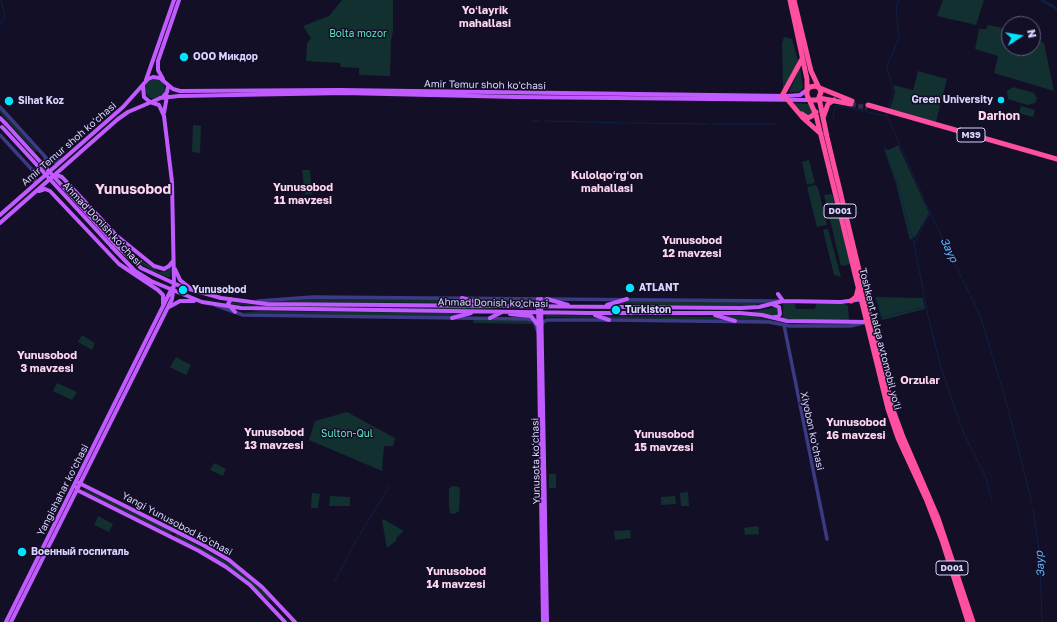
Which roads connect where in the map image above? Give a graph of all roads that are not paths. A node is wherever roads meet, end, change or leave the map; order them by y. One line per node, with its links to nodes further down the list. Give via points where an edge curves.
1 (174, 0): 5 (main road)
2 (179, 0): 5 (main road)
3 (790, 0): 6 (highway, Toshkent halqa avtomobil yo'li)
4 (794, 0): 7 (highway, Toshkent halqa avtomobil yo'li)
5 (164, 38): 8 (main road, via 158,64); 9 (main road)
6 (802, 59): 12 (highway, Toshkent halqa avtomobil yo'li); 15 (highway)
7 (811, 71): 11 (highway, Toshkent halqa avtomobil yo'li); 13 (highway)
8 (164, 81): 9 (main road, via 154,77); 10 (main road); 15 (main road, Amir Temur shoh ko'chasi, via 173,89 180,91 339,90)
9 (145, 83): 21 (main road, via 143,95); 32 (main road, Amir Temur shoh ko'chasi, via 124,107)
10 (168, 87): 14 (main road); 16 (main road)
11 (819, 88): 12 (highway, via 813,86); 13 (highway); 17 (highway, Toshkent halqa avtomobil yo'li)
12 (807, 90): 15 (main road, Amir Temur shoh ko'chasi, via 800,95); 19 (highway, Toshkent halqa avtomobil yo'li, via 806,95)
13 (828, 92): 20 (highway, via 851,102)
14 (167, 97): 15 (main road, Amir Temur shoh ko'chasi, via 344,93 543,97); 16 (main road, Amir Temur shoh ko'chasi); 26 (main road)
15 (785, 97): 19 (main road, Amir Temur shoh ko'chasi); 24 (highway)
16 (160, 98): 21 (main road, Amir Temur shoh ko'chasi)
17 (819, 98): 18 (highway); 19 (highway); 25 (highway, Toshkent halqa avtomobil yo'li / D001)
18 (828, 99): 20 (highway); 25 (highway, via 823,101)
19 (810, 100): 25 (highway, Toshkent halqa avtomobil yo'li / D001)
20 (834, 100): 28 (highway, via 828,104)
21 (151, 102): 26 (main road, via 159,105); 33 (main road, Amir Temur shoh ko'chasi, via 123,115)
22 (0, 107): 34 (street)
23 (867, 107): 35 (highway, M39)
24 (795, 110): 25 (highway, via 798,109 808,118); 30 (highway)
25 (818, 111): 28 (highway, Toshkent halqa avtomobil yo'li / D001); 30 (highway, Toshkent halqa avtomobil yo'li / D001)
26 (164, 116): 46 (main road, via 172,182)
27 (0, 118): 29 (main road, Ahmad Donish ko'chasi)
28 (823, 118): 59 (highway, Toshkent halqa avtomobil yo'li / D001)
29 (3, 126): 43 (main road, Ahmad Donish ko'chasi, bridge)
30 (821, 134): 50 (highway, Toshkent halqa avtomobil yo'li / D001)
31 (0, 135): 37 (street)
32 (82, 143): 33 (main road, via 86,144); 36 (main road, Amir Temur shoh ko'chasi)
33 (86, 148): 38 (main road, Amir Temur shoh ko'chasi)
34 (44, 156): 36 (street, via 51,162); 37 (street, via 44,169)
35 (1057, 158)
36 (63, 160): 39 (main road, Amir Temur shoh ko'chasi)
37 (31, 169): 39 (street, via 36,176)
38 (56, 175): 40 (main road, Amir Temur shoh ko'chasi); 44 (main road, via 62,176 102,221)
39 (35, 185): 41 (main road, Amir Temur shoh ko'chasi)
40 (37, 192): 42 (main road, Amir Temur shoh ko'chasi); 47 (main road, via 45,189 51,191)
41 (0, 215)
42 (0, 223)
43 (114, 246): 45 (main road, Ahmad Donish ko'chasi); 48 (main road, Ahmad Donish ko'chasi)
44 (136, 252): 45 (main road, via 135,257); 46 (main road, via 160,269 168,268)
45 (130, 259): 49 (main road, Ahmad Donish ko'chasi, via 144,270)
46 (173, 261): 49 (main road); 53 (main road, via 179,278)
47 (119, 264): 48 (main road); 51 (main road)
48 (140, 275): 51 (main road); 52 (main road, Ahmad Donish ko'chasi)
49 (174, 284): 52 (main road); 53 (main road, Ahmad Donish ko'chasi)
50 (858, 286): 59 (highway, Toshkent halqa avtomobil yo'li / D001); 62 (highway, via 856,295)
51 (158, 290): 72 (main road, via 163,296)
52 (172, 290): 63 (main road, Ahmad Donish ko'chasi); 72 (main road, Yangishahar ko‘chasi); 73 (main road, Yangishahar ko‘chasi)
53 (196, 292): 56 (main road, Ahmad Donish ko'chasi)
54 (778, 294): 61 (main road)
55 (462, 298): 57 (street, Ahmad Donish ko'chasi); 64 (street, Ahmad Donish ko'chasi, via 313,297); 67 (main road)
56 (231, 299): 64 (main road, Ahmad Donish ko'chasi); 70 (main road, via 228,303)
57 (540, 299): 58 (street, Ahmad Donish ko'chasi); 68 (main road, Yunusota koʻchasi)
58 (547, 299): 60 (street, Ahmad Donish ko'chasi); 69 (main road)
59 (864, 299): 62 (main road, Ahmad Donish ko'chasi); 86 (highway, Toshkent halqa avtomobil yo'li / D001)
60 (627, 300): 61 (street, Ahmad Donish ko'chasi); 71 (main road)
61 (783, 301): 62 (main road, Ahmad Donish ko'chasi); 66 (main road, Ahmad Donish ko'chasi)
62 (849, 301)
63 (202, 302): 65 (main road, Ahmad Donish ko'chasi); 73 (main road, via 180,301)
64 (249, 302): 67 (main road, Ahmad Donish ko'chasi)
65 (212, 304): 70 (main road, Ahmad Donish ko'chasi); 75 (street, Ahmad Donish ko'chasi)
66 (772, 304): 71 (main road, Ahmad Donish ko'chasi, via 741,308); 80 (main road, via 779,306 780,311 779,316)
67 (489, 305): 68 (main road, Ahmad Donish ko'chasi)
68 (540, 306): 69 (main road, Ahmad Donish ko'chasi); 77 (main road, Yunusota koʻchasi)
69 (574, 306): 71 (main road, Ahmad Donish ko'chasi)
70 (230, 307): 74 (main road, Ahmad Donish ko'chasi); 75 (main road)
71 (600, 307)
72 (163, 308): 91 (main road, Yangishahar ko‘chasi)
73 (169, 308): 91 (main road, Yangishahar ko‘chasi)
74 (479, 311): 76 (main road, Ahmad Donish ko'chasi); 81 (main road)
75 (235, 312): 81 (street, Ahmad Donish ko'chasi, via 243,315)
76 (504, 312): 77 (main road, Ahmad Donish ko'chasi); 82 (main road); 89 (main road, via 532,316)
77 (540, 312): 78 (main road, Ahmad Donish ko'chasi); 89 (main road, Yunusota koʻchasi)
78 (591, 313): 79 (main road, Ahmad Donish ko'chasi); 83 (main road)
79 (707, 314): 80 (main road, Ahmad Donish ko'chasi, via 745,313); 84 (main road)
80 (773, 317): 85 (main road, Ahmad Donish ko'chasi, via 787,322)
81 (452, 318): 82 (street, Ahmad Donish ko'chasi)
82 (490, 318): 90 (street, Ahmad Donish ko'chasi, via 528,319 534,322)
83 (609, 320): 84 (street, Ahmad Donish ko'chasi); 89 (street, Ahmad Donish ko'chasi, via 547,320)
84 (735, 321): 87 (street, Ahmad Donish ko'chasi)
85 (812, 322): 86 (main road, Ahmad Donish ko'chasi); 88 (main road)
86 (869, 322): 88 (street, Ahmad Donish ko'chasi, via 850,326); 98 (highway, Toshkent halqa avtomobil yo'li / D001, via 892,407 910,459 938,518)
87 (784, 325): 88 (street, Ahmad Donish ko'chasi); 96 (street, Xiyobon ko'chasi)
88 (802, 325)
89 (540, 326): 90 (main road, Yunusota koʻchasi); 106 (main road, Yunusota koʻchasi)
90 (538, 332): 105 (main road, Yunusota koʻchasi)
91 (136, 367): 92 (main road, Yangishahar ko‘chasi)
92 (78, 482): 93 (main road, Yangishahar ko‘chasi); 94 (main road, Yangi Yunusobod ko'chasi); 97 (main road, Yangishahar ko‘chasi)
93 (77, 490): 95 (main road, Yangi Yunusobod ko'chasi); 97 (main road, Yangishahar ko‘chasi)
94 (177, 532): 95 (main road, via 173,534); 99 (main road, Yangi Yunusobod ko'chasi, via 233,563)
95 (174, 539): 100 (main road, Yangi Yunusobod ko'chasi, via 231,570)
96 (827, 539)
97 (31, 576): 101 (main road, Yangishahar ko‘chasi); 102 (main road, Yangishahar ko‘chasi)
98 (957, 580): 107 (highway, Toshkent halqa avtomobil yo'li / D001); 108 (highway, Toshkent halqa avtomobil yo'li / D001)
99 (275, 600): 100 (main road); 104 (main road, Yangi Yunusobod ko'chasi)
100 (270, 605): 103 (main road, Yangi Yunusobod ko'chasi)
101 (6, 622)
102 (11, 622)
103 (285, 622)
104 (295, 622)
105 (543, 622)
106 (547, 622)
107 (968, 622)
108 (973, 622)

